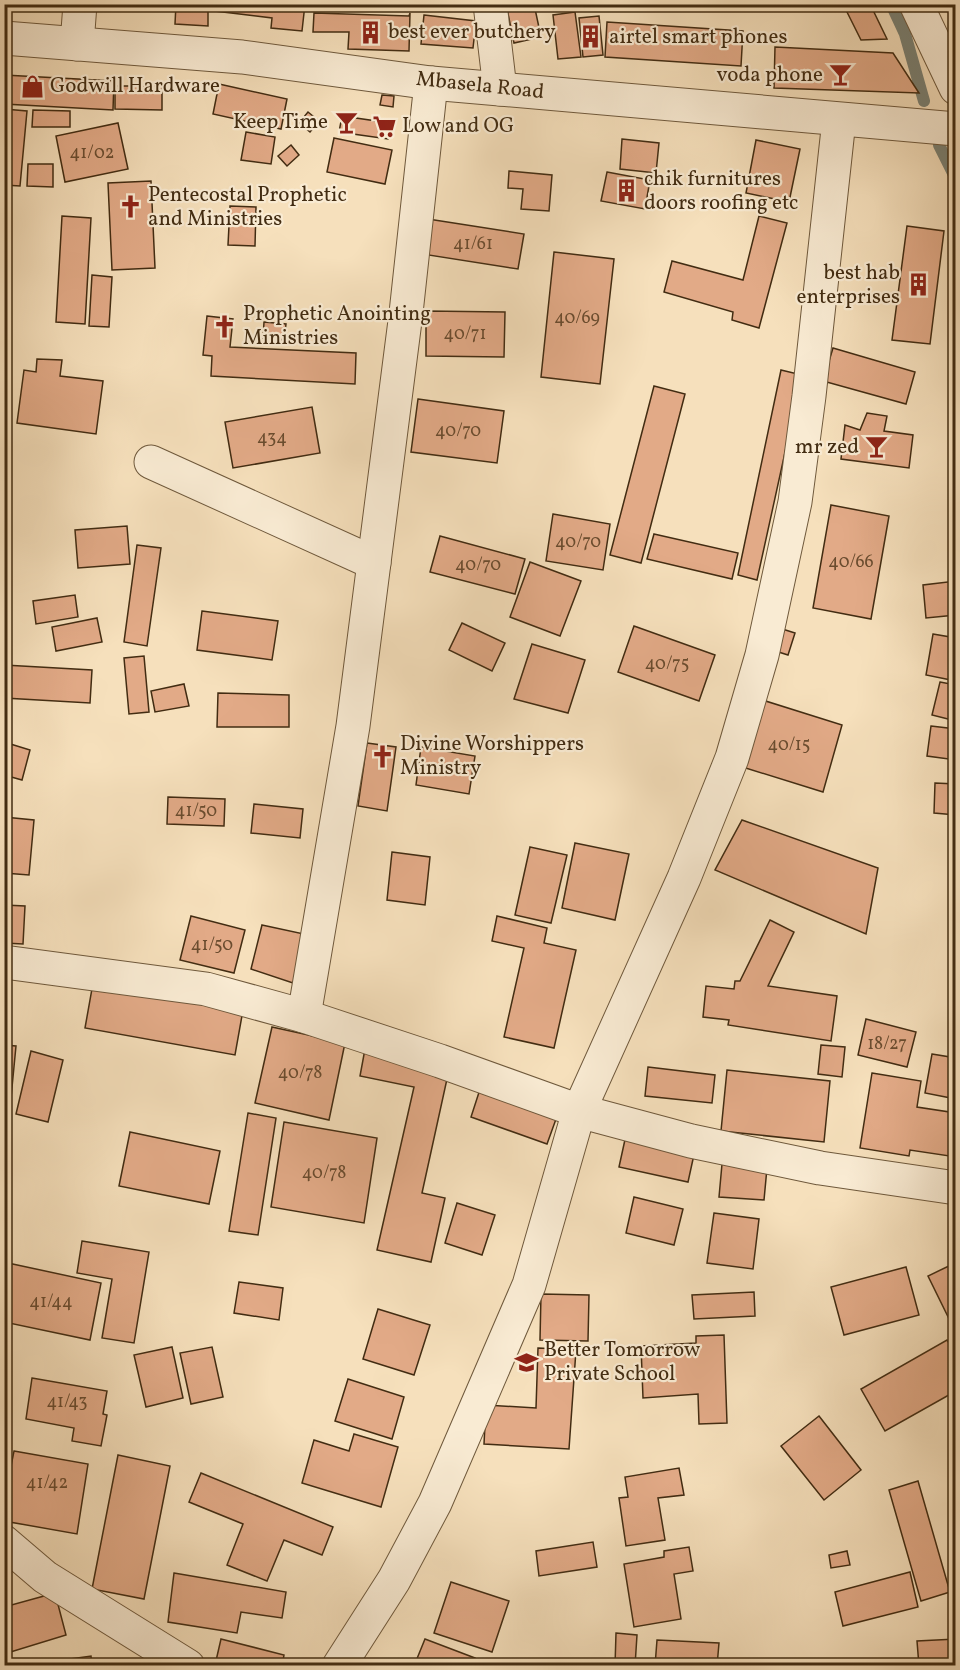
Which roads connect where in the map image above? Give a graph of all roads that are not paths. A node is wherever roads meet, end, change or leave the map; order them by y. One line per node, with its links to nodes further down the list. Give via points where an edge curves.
1 (80, 4): 5 (street)
2 (490, 4): 8 (street)
3 (916, 4): 7 (street)
4 (4, 38): 5 (street, Mbasela Road)
5 (77, 44): 6 (street, Mbasela Road, via 242,57)
6 (431, 82): 8 (street, Mbasela Road); 12 (street)
7 (956, 88)
8 (500, 89): 9 (street, Mbasela Road)
9 (839, 120): 10 (street, Mbasela Road); 15 (street, via 795,502 762,655 732,758 684,878)
10 (956, 129)
11 (151, 462): 12 (street)
12 (374, 563): 14 (street, via 353,726)
13 (4, 962): 14 (street, via 206,989)
14 (304, 1016): 15 (street)
15 (579, 1112): 16 (street, via 691,1142 820,1168); 19 (street, via 529,1285 435,1503 394,1580)
16 (956, 1188)
17 (4, 1542): 18 (street, via 45,1577)
18 (188, 1665)
19 (339, 1665)

